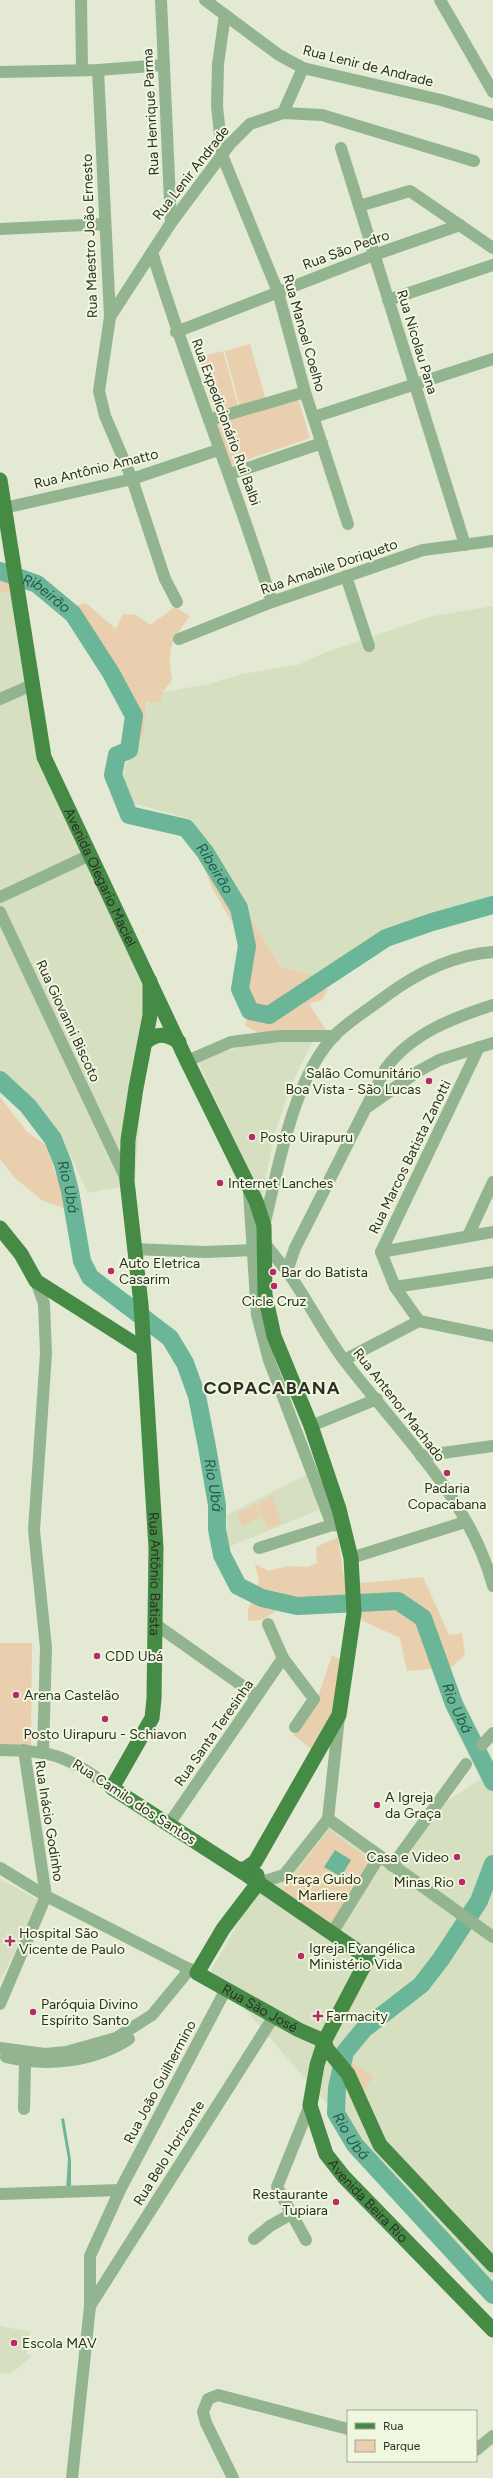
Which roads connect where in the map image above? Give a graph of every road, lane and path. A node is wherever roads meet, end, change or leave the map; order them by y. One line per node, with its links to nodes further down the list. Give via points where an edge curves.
1 (81, 0): 8 (street)
2 (161, 0): 6 (street, Rua Henrique Parma)
3 (205, 0): 5 (street, Rua Lenir de Andrade)
4 (440, 0): 11 (street)
5 (225, 15): 7 (street, Rua Lenir de Andrade, via 280,55); 15 (street, Rua Manoel Coelho, via 217,85)
6 (164, 65): 9 (street); 18 (street, Rua Henrique Parma)
7 (303, 68): 12 (street); 13 (street, Rua Lenir de Andrade, via 441,100)
8 (82, 70): 9 (street); 10 (street)
9 (98, 70): 19 (street, Rua Maestro João Ernesto)
10 (0, 72)
11 (493, 92)
12 (283, 113): 15 (street, Rua Lenir Andrade, via 250,124); 16 (street, Rua Lenir Andrade, via 322,115)
13 (493, 116)
14 (341, 148): 17 (street, Rua Nicolau Pana)
15 (222, 155): 18 (street, Rua Lenir Andrade); 26 (street, Rua Manoel Coelho)
16 (474, 161)
17 (359, 206): 20 (street, via 410,191); 24 (street, Rua Nicolau Pana)
18 (171, 223): 23 (street, Rua Lenir Andrade)
19 (105, 224): 21 (street); 28 (street, Rua Maestro João Ernesto)
20 (460, 225): 22 (street); 24 (street, Rua São Pedro)
21 (0, 229)
22 (493, 248)
23 (152, 252): 28 (street, Rua Lenir Andrade); 29 (street, Rua Expedicionário Rui Balbi)
24 (374, 255): 26 (street, Rua São Pedro); 27 (street, Rua Nicolau Pana)
25 (493, 265): 27 (street)
26 (278, 292): 29 (street, Rua São Pedro); 32 (street, Rua Manoel Coelho)
27 (388, 300): 31 (street, Rua Nicolau Pana)
28 (110, 316): 38 (street, Rua Maestro João Ernesto, via 99,391 105,416)
29 (176, 332): 34 (street, Rua Expedicionário Rui Balbi)
30 (493, 359): 31 (street)
31 (414, 384): 33 (street); 43 (street, Rua Nicolau Pana)
32 (305, 392): 33 (street, Rua Manoel Coelho); 34 (street)
33 (314, 417): 35 (street, Rua Manoel Coelho)
34 (209, 420): 36 (street, Rua Expedicionário Rui Balbi)
35 (322, 443): 37 (street); 41 (street, Rua Manoel Coelho)
36 (218, 450): 37 (street, Rua Expedicionário Rui Balbi); 38 (street, Rua Antônio Amatto)
37 (230, 474): 46 (street, Rua Expedicionário Rui Balbi)
38 (132, 478): 40 (street, Rua Antônio Amatto); 45 (street, Rua Maestro João Ernesto, via 165,579)
39 (0, 480): 40 (main road, Avenida Olegario Maciel)
40 (4, 508): 49 (main road, Avenida Olegario Maciel)
41 (348, 524)
42 (493, 541): 43 (street, Rua Amabile Doriqueto)
43 (465, 545): 44 (street, Rua Amabile Doriqueto, via 423,550)
44 (346, 576): 46 (street, Rua Amabile Doriqueto); 48 (street)
45 (178, 602)
46 (272, 602): 47 (street, Rua Amabile Doriqueto)
47 (179, 639)
48 (369, 646)
49 (34, 684): 50 (street); 51 (main road, Avenida Olegario Maciel, via 44,757)
50 (0, 699)
51 (90, 855): 52 (street); 55 (main road, Avenida Olegario Maciel)
52 (0, 897)
53 (0, 912): 65 (street, Rua Giovanni Biscoto)
54 (493, 952): 57 (street, via 480,953 438,965 403,983)
55 (150, 981): 58 (main road, Rua Antônio Batista, via 150,1016); 59 (main road, Avenida Olegario Maciel)
56 (493, 1005): 63 (street, via 463,1015 410,1042 386,1068)
57 (335, 1036): 62 (street, via 279,1036 231,1042); 69 (street, via 316,1061 303,1088 287,1133)
58 (146, 1042): 59 (main road, via 154,1035 160,1035 170,1036); 64 (main road, Rua Antônio Batista)
59 (179, 1042): 62 (main road, Avenida Olegario Maciel)
60 (493, 1043): 61 (street)
61 (480, 1047): 63 (street, via 439,1060 417,1072); 76 (street, Rua Marcos Batista Zanotti)
62 (187, 1061): 68 (main road, Avenida Olegario Maciel)
63 (368, 1107): 74 (street)
64 (128, 1140): 65 (street, via 126,1146 121,1148); 66 (main road, Rua Antônio Batista)
65 (108, 1143): 66 (street, Rua Giovanni Biscoto)
66 (127, 1181): 75 (main road, Rua Antônio Batista)
67 (493, 1182): 72 (street)
68 (248, 1186): 69 (main road, Avenida Olegario Maciel); 73 (street)
69 (264, 1226): 73 (main road, Avenida Olegario Maciel)
70 (0, 1228): 79 (main road, via 21,1254)
71 (493, 1232): 72 (street)
72 (468, 1236): 76 (street)
73 (262, 1247): 74 (street, via 284,1252 291,1252); 75 (street, via 205,1252); 77 (street, Rua Antenor Machado); 86 (main road, Avenida Olegario Maciel, via 265,1295 274,1336); 90 (street, via 257,1315 270,1360)
74 (295, 1248): 77 (street)
75 (134, 1249): 83 (main road, Rua Antônio Batista)
76 (381, 1252): 80 (street, Rua Marcos Batista Zanotti)
77 (287, 1271): 84 (street, Rua Antenor Machado)
78 (493, 1272): 80 (street)
79 (36, 1281): 83 (main road); 104 (street, via 44,1304 46,1353 34,1530 46,1648)
80 (396, 1287): 81 (street, Rua Marcos Batista Zanotti)
81 (419, 1321): 82 (street); 84 (street)
82 (493, 1336)
83 (143, 1342): 94 (main road, Rua Antônio Batista, via 156,1548)
84 (344, 1360): 85 (street, Rua Antenor Machado)
85 (377, 1399): 86 (street); 88 (street, Rua Antenor Machado)
86 (311, 1426): 90 (main road, Avenida Olegario Maciel, via 339,1509)
87 (493, 1446): 88 (street)
88 (421, 1456): 89 (street, Rua Antenor Machado)
89 (465, 1522): 92 (street); 93 (street, Rua Antenor Machado, via 487,1562)
90 (337, 1525): 91 (street); 92 (main road, Avenida Olegario Maciel)
91 (259, 1548)
92 (351, 1558): 98 (main road, Avenida Olegario Maciel, via 354,1613)
93 (493, 1586)
94 (155, 1624): 97 (street); 106 (main road, Rua Antônio Batista, via 152,1718)
95 (268, 1624): 96 (street)
96 (283, 1658): 97 (street, Rua Santa Teresinha); 99 (street, via 314,1699)
97 (257, 1696): 108 (street, Rua Santa Teresinha)
98 (339, 1715): 107 (street); 110 (main road)
99 (295, 1727)
100 (493, 1733): 101 (street)
101 (482, 1746)
102 (0, 1750): 103 (street, Rua Camilo dos Santos)
103 (24, 1750): 104 (street, Rua Camilo dos Santos); 115 (street, Rua Inácio Godinho)
104 (43, 1752): 106 (street, Rua Camilo dos Santos, via 73,1761)
105 (466, 1764): 111 (street)
106 (112, 1788): 108 (main road, Rua Camilo dos Santos)
107 (328, 1819): 109 (street); 114 (street, via 284,1875)
108 (169, 1824): 113 (main road, Rua Camilo dos Santos)
109 (379, 1857): 111 (street); 117 (street)
110 (255, 1862): 113 (main road, via 245,1869); 114 (main road)
111 (392, 1866): 116 (street)
112 (0, 1868): 115 (street)
113 (238, 1869): 114 (main road, Rua Camilo dos Santos)
114 (258, 1883): 117 (main road, Rua Camilo dos Santos); 118 (main road)
115 (46, 1896): 118 (street); 121 (street)
116 (489, 1932)
117 (332, 1933): 123 (main road, Avenida Beira Rio, via 368,1958)
118 (194, 1971): 119 (street); 120 (main road, Rua São José)
119 (178, 1986): 124 (street, via 152,2015 116,2038 66,2052 45,2054); 126 (street, via 160,2015 113,2049 66,2061)
120 (226, 1989): 122 (main road, Rua São José); 131 (street, Rua João Guilhermino)
121 (0, 2004)
122 (274, 2016): 123 (main road, Rua São José); 137 (street, Rua Belo Horizonte)
123 (327, 2035): 127 (main road); 128 (main road, Avenida Beira Rio)
124 (0, 2048)
125 (0, 2056): 126 (street)
126 (25, 2062): 130 (street)
127 (332, 2064): 128 (main road); 136 (main road, via 349,2078 380,2145)
128 (317, 2065): 129 (main road, Avenida Beira Rio)
129 (310, 2105): 133 (street, via 277,2187); 138 (main road, Avenida Beira Rio, via 326,2154 344,2177)
130 (24, 2108)
131 (120, 2190): 132 (street); 137 (street, Rua João Guilhermino, via 90,2256)
132 (0, 2194)
133 (291, 2214): 134 (street); 135 (street)
134 (254, 2239)
135 (306, 2240)
136 (493, 2265)
137 (90, 2306): 142 (street, Rua João Guilhermino)
138 (493, 2330)
139 (347, 2429): 143 (street, via 218,2394 208,2399 203,2412 206,2424)
140 (493, 2436): 141 (street)
141 (477, 2449)
142 (72, 2478)
143 (233, 2478)

